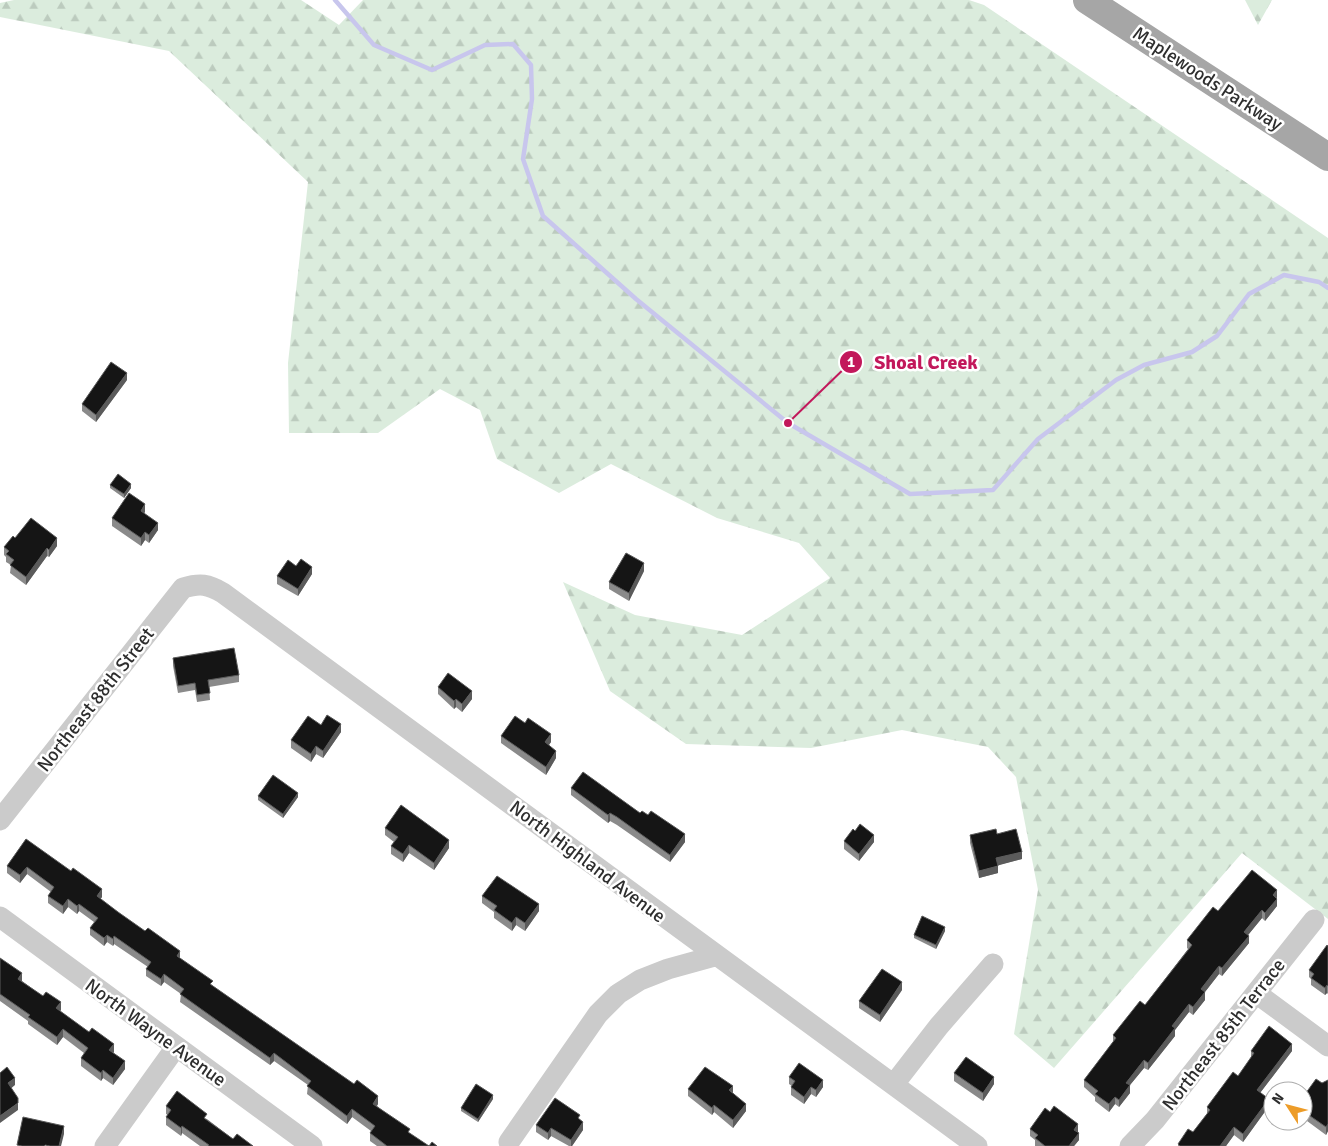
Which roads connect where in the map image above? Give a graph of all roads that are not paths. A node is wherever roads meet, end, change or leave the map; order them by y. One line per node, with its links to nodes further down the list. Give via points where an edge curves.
1 (1087, 0): 2 (main road, Maplewoods Parkway)
2 (1328, 157)
3 (195, 584): 4 (street, Northeast 88th Street, via 183,588); 7 (street, North Highland Avenue, via 207,584 223,593)
4 (0, 820)
5 (0, 917): 11 (street, North Wayne Avenue)
6 (1314, 920): 9 (street, Northeast 85th Terrace)
7 (716, 956): 12 (street, North Highland Avenue); 13 (street, via 668,969 640,980 618,994 598,1014)
8 (993, 964): 12 (street)
9 (1256, 993): 10 (street); 17 (street, Northeast 85th Terrace, via 1155,1120)
10 (1328, 1046)
11 (176, 1048): 14 (street); 15 (street, North Wayne Avenue)
12 (894, 1084): 16 (street, North Highland Avenue)
13 (509, 1142)
14 (105, 1146)
15 (312, 1146)
16 (977, 1146)
17 (1130, 1146)

